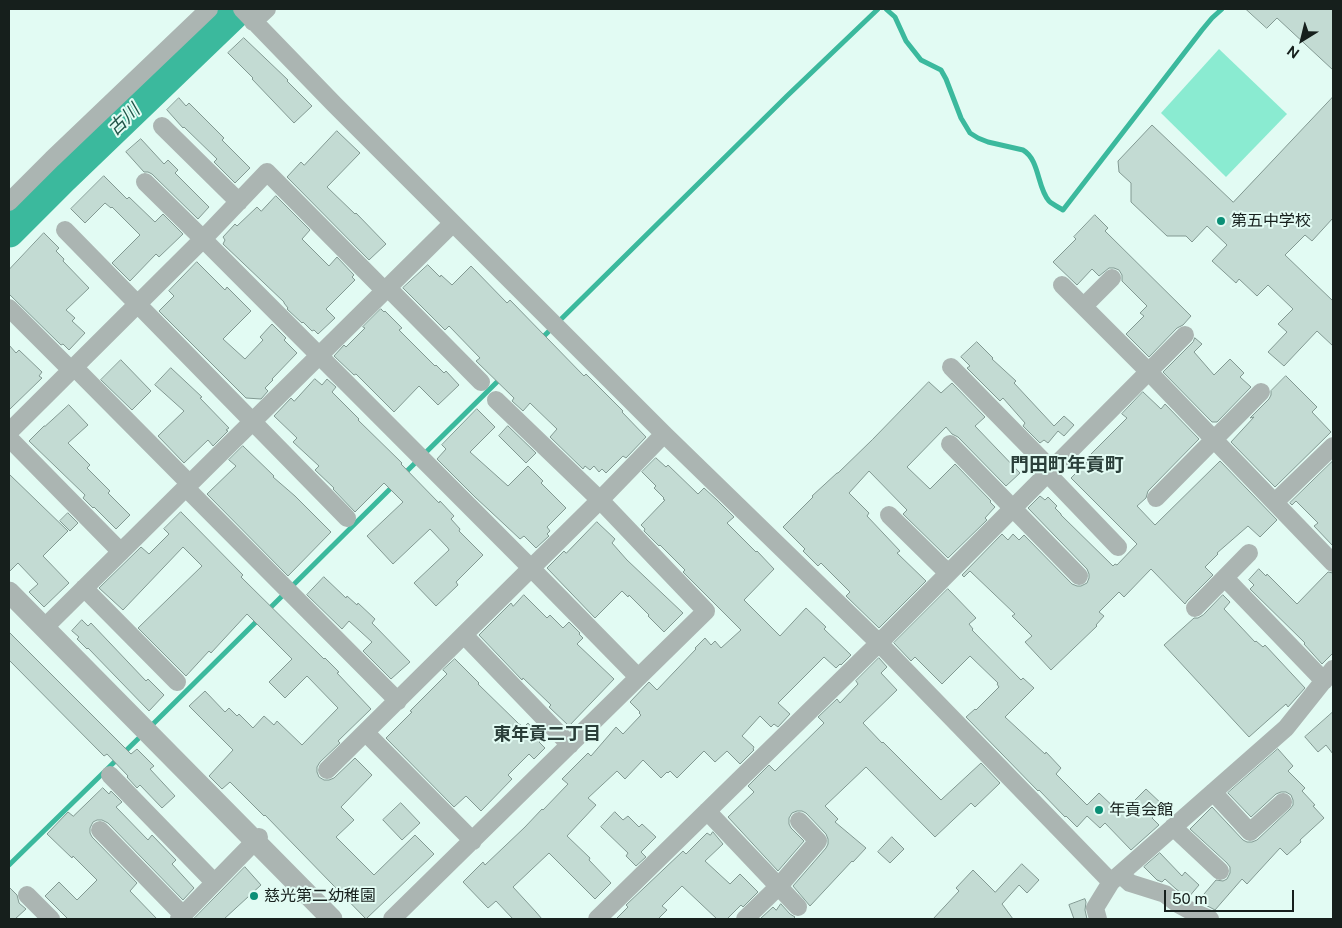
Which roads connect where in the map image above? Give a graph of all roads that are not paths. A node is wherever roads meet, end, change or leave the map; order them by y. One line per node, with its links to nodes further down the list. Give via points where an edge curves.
1 (209, 9): 6 (street)
2 (266, 9): 3 (street)
3 (248, 15): 8 (street)
4 (162, 126): 7 (street)
5 (145, 182): 10 (street)
6 (9, 202)
7 (239, 202): 10 (street); 13 (street, via 267,172)
8 (453, 223): 13 (street); 27 (street)
9 (65, 230): 14 (street)
10 (202, 239): 14 (street); 18 (street)
11 (1112, 278): 15 (street)
12 (1062, 285): 15 (street)
13 (387, 290): 18 (street); 22 (street)
14 (138, 304): 19 (street); 25 (street)
15 (1084, 306): 21 (street)
16 (9, 308): 19 (street)
17 (1185, 335): 21 (street)
18 (320, 356): 25 (street); 44 (street)
19 (72, 368): 26 (street); 33 (street)
20 (951, 368): 32 (street)
21 (1148, 371): 29 (street); 32 (street)
22 (481, 382)
23 (1261, 392): 29 (street)
24 (496, 400): 35 (street)
25 (254, 422): 33 (street); 39 (street)
26 (9, 432)
27 (664, 434): 35 (street); 53 (street)
28 (9, 438): 41 (street)
29 (1214, 440): 34 (street); 36 (street)
30 (950, 444): 37 (street)
31 (1333, 446): 36 (street)
32 (1049, 471): 37 (street); 40 (street)
33 (188, 486): 41 (street); 57 (street)
34 (1156, 498)
35 (600, 500): 44 (street); 55 (street, via 706,611)
36 (1275, 502): 43 (street)
37 (1012, 508): 45 (street); 46 (street)
38 (890, 516): 45 (street)
39 (347, 518)
40 (1118, 547)
41 (121, 552): 48 (street)
42 (1249, 553): 47 (street)
43 (1333, 562)
44 (532, 568): 52 (street); 55 (street)
45 (948, 573): 53 (street)
46 (1079, 576)
47 (1225, 578): 50 (street); 54 (street)
48 (84, 588): 51 (street); 56 (street)
49 (9, 592): 51 (street)
50 (1195, 608)
51 (44, 628): 68 (street)
52 (464, 635): 57 (street); 59 (street)
53 (879, 643): 64 (street); 71 (street)
54 (1329, 675): 62 (street, via 1286,728)
55 (638, 677): 59 (street)
56 (177, 682)
57 (398, 701): 58 (street)
58 (366, 733): 60 (street); 69 (street)
59 (570, 745): 69 (street)
60 (328, 770)
61 (110, 775): 72 (street)
62 (1213, 792): 63 (street, via 1250,832); 66 (street)
63 (1283, 802)
64 (707, 811): 73 (street); 80 (street)
65 (799, 821): 73 (street, via 818,841)
66 (1173, 827): 70 (street); 71 (street)
67 (100, 830): 76 (street)
68 (257, 839): 72 (street); 78 (street)
69 (473, 841): 79 (street)
70 (1220, 870)
71 (1115, 878): 82 (street, via 1095,908); 83 (street, via 1165,894)
72 (214, 882): 76 (street)
73 (779, 886): 75 (street); 81 (street)
74 (27, 895): 77 (street)
75 (798, 907)
76 (181, 917)
77 (51, 919)
78 (332, 919)
79 (392, 919)
80 (597, 919)
81 (745, 919)
82 (1098, 919)
83 (1210, 919)

